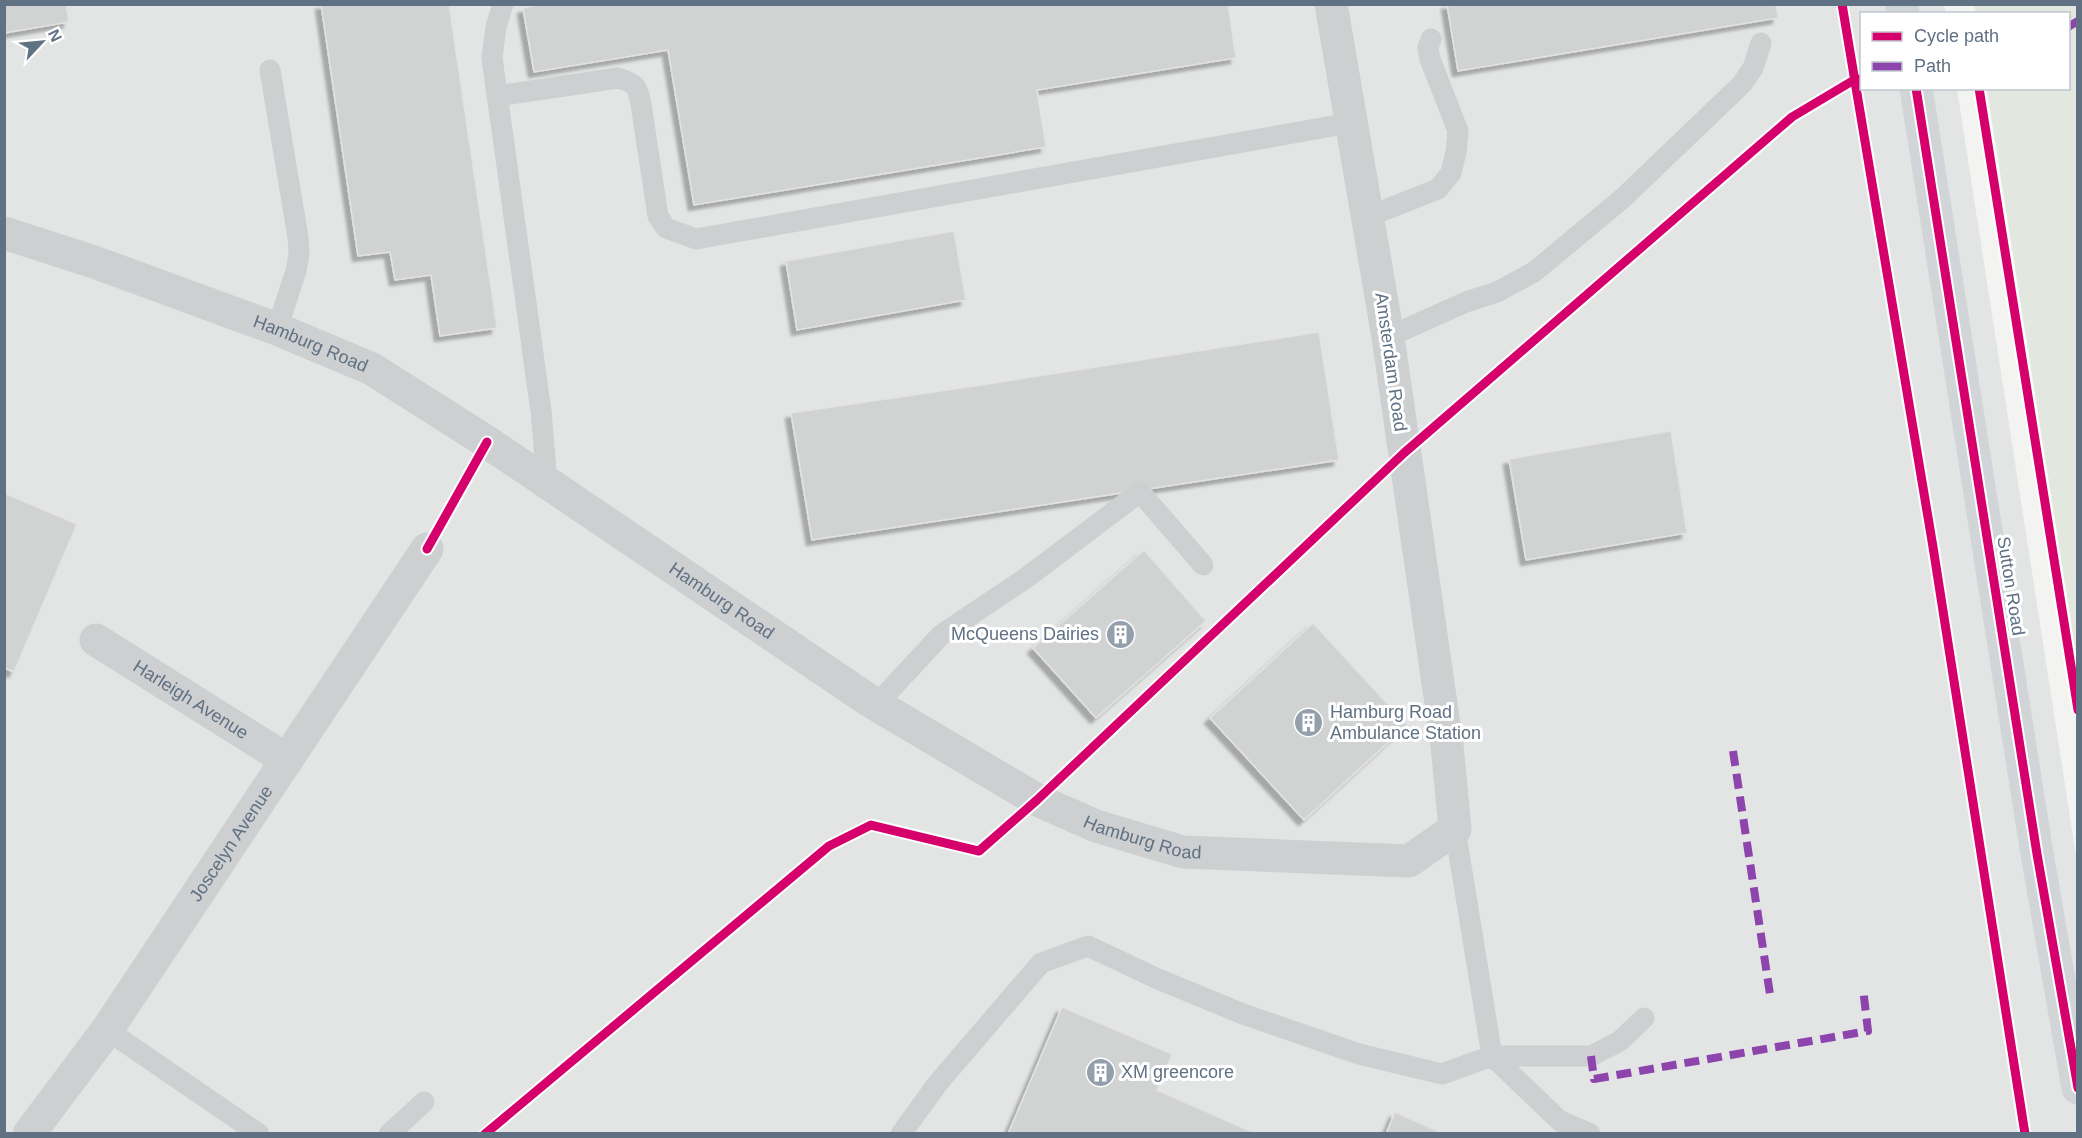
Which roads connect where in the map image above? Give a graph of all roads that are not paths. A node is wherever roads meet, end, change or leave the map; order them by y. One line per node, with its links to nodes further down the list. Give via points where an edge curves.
1 (503, 4): 7 (lane, via 492,58)
2 (1331, 4): 8 (street, Amsterdam Road)
3 (1431, 39): 9 (lane, via 1430,59 1458,131 1451,173 1438,189)
4 (1761, 43): 12 (lane, via 1754,68 1742,84 1623,198 1534,272)
5 (270, 70): 11 (lane, via 299,254)
6 (1916, 90): 23 (street, Sutton Road, via 2037,854)
7 (497, 96): 8 (lane, via 618,78 633,82 641,104 658,216 666,228 696,239); 13 (lane, via 541,411)
8 (1350, 123): 9 (street, Amsterdam Road)
9 (1367, 217): 12 (street, Amsterdam Road)
10 (4, 233): 11 (street, Hamburg Road)
11 (277, 329): 13 (street, Hamburg Road, via 372,369)
12 (1388, 338): 19 (street, Amsterdam Road, via 1447,745)
13 (547, 483): 17 (street, Hamburg Road)
14 (427, 549): 18 (street, Joscelyn Avenue)
15 (1203, 566): 17 (lane, via 1140,492 1026,578 941,635)
16 (96, 640): 18 (street, Harleigh Avenue)
17 (876, 705): 19 (street, Hamburg Road, via 1037,800 1096,826 1183,852 1409,861)
18 (287, 760): 21 (street, Joscelyn Avenue)
19 (1455, 829): 22 (lane)
20 (1644, 1018): 22 (lane, via 1620,1041 1591,1056)
21 (107, 1030): 25 (street, Joscelyn Avenue); 26 (lane)
22 (1492, 1056): 28 (lane, via 1442,1074 1359,1054 1243,1014 1088,946 1041,963 938,1083); 29 (lane, via 1560,1121)
23 (2078, 1088)
24 (424, 1102): 27 (lane)
25 (29, 1134)
26 (259, 1134)
27 (389, 1134)
28 (901, 1134)
29 (1590, 1134)

